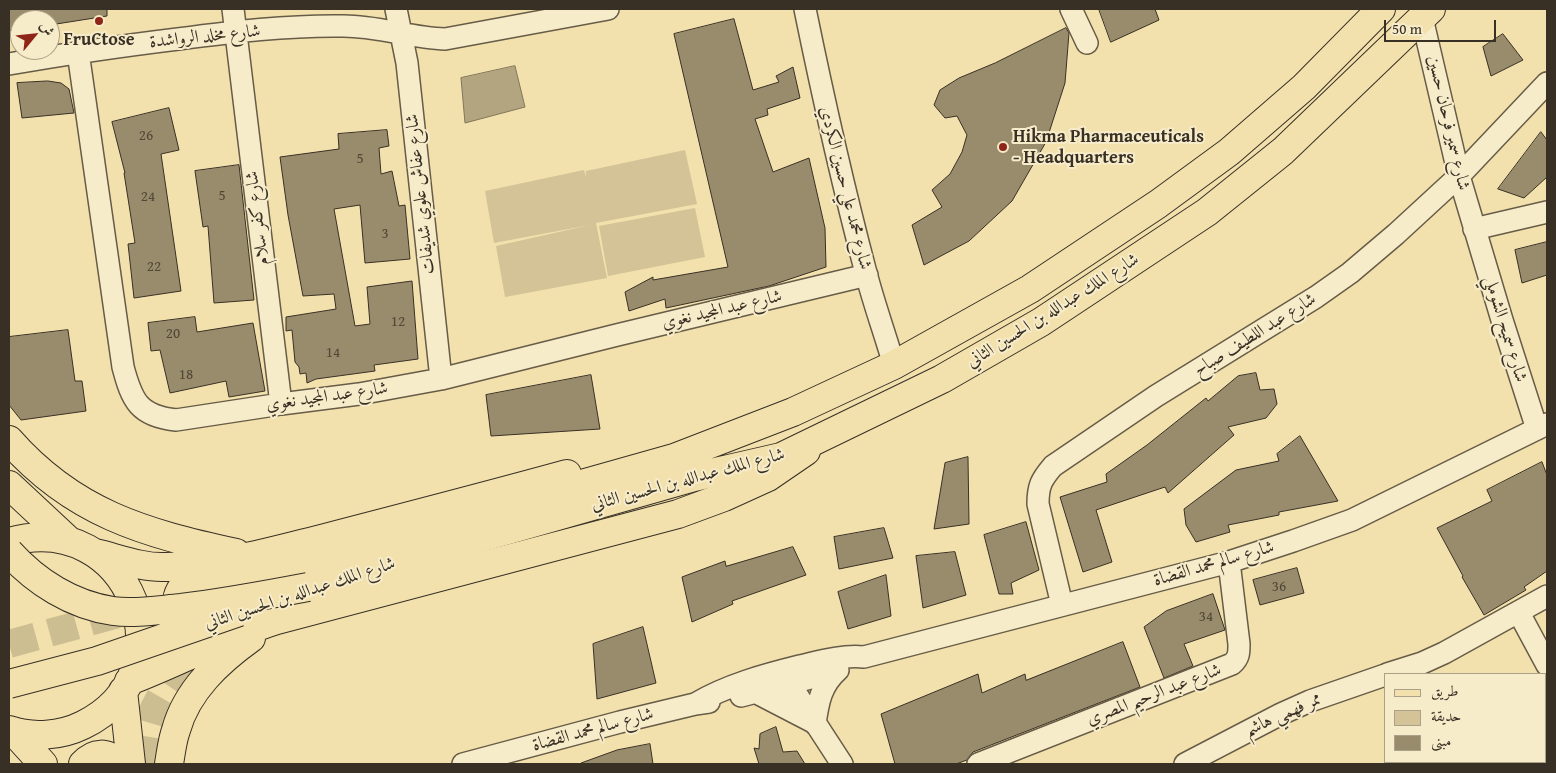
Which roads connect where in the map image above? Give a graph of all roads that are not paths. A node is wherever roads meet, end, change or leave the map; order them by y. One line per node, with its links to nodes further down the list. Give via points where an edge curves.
1 (233, 9): 8 (street, شارع كفر سلام)
2 (396, 9): 9 (street, شارع عفاش علوي شديفات)
3 (805, 9): 17 (street, شارع محمد علي حسين الكردي)
4 (1071, 9): 10 (street)
5 (1381, 9): 18 (main road, شارع الملك عبدالله بن الحسين الثاني, via 1304,87 1229,152 1030,289)
6 (596, 10): 9 (street, شارع مخلد الرواشدة, via 445,39)
7 (1427, 13): 14 (street, شارع سمير فرحان حسين); 22 (main road, شارع الملك عبدالله بن الحسين الثاني, via 1283,151 1207,212 1041,322 942,379)
8 (236, 32): 9 (street, شارع مخلد الرواشدة, via 346,26); 11 (street, شارع مخلد الرواشدة); 20 (street, شارع كفر سلام)
9 (402, 34): 19 (street, شارع عفاش علوي شديفات)
10 (1087, 43)
11 (78, 52): 12 (street, شارع مخلد الرواشدة); 20 (street, شارع عبد المجيد نغوي, via 128,388 144,410 158,418 176,420)
12 (9, 64)
13 (1547, 83): 14 (street, شارع عبد اللطيف صباح)
14 (1459, 176): 16 (street, شارع سمير فرحان حسين); 35 (street, شارع عبد اللطيف صباح, via 1396,234 1316,297 1156,396 1053,466 1043,478 1038,504)
15 (1547, 212): 16 (street)
16 (1474, 229): 21 (street, شارع سميح الشوملي)
17 (866, 275): 18 (street, شارع محمد علي حسين الكردي); 19 (street, شارع عبد المجيد نغوي)
18 (894, 365): 31 (main road, شارع الملك عبدالله بن الحسين الثاني, via 793,412 674,458)
19 (441, 379): 20 (street, شارع عبد المجيد نغوي)
20 (281, 404)
21 (1542, 426): 30 (street, شارع سالم محمد القضاة, via 1352,520)
22 (824, 437): 32 (main road, شارع الملك عبدالله بن الحسين الثاني, via 781,457 694,477); 37 (main road, via 768,477 678,514)
23 (9, 440): 31 (main road, via 63,490 108,514)
24 (9, 484): 25 (main road)
25 (68, 540): 26 (main road, via 37,536); 28 (main road)
26 (9, 542)
27 (9, 552): 32 (main road, bridge, via 54,590 91,605 119,611 207,605)
28 (95, 553): 29 (main road, via 153,567); 46 (main road, via 119,575 136,610 139,649 134,671)
29 (219, 562): 31 (main road); 38 (main road, via 181,587 177,599 184,618 190,627 202,633 220,634)
30 (1229, 562): 35 (street, شارع سالم محمد القضاة); 58 (street, شارع عبد الرحيم المصري, via 1239,644 1236,661)
31 (259, 570): 33 (main road, شارع الملك عبدالله بن الحسين الثاني)
32 (308, 587): 45 (main road, شارع الملك عبدالله بن الحسين الثاني, bridge, via 143,646)
33 (206, 590)
34 (1547, 596): 36 (street, ممر فهمي هاشم)
35 (1062, 605): 39 (street, شارع سالم محمد القضاة)
36 (1519, 613): 40 (street); 42 (street, ممر فهمي هاشم, via 1444,653)
37 (277, 620): 38 (main road); 55 (main road, via 229,654 202,682 181,716)
38 (252, 628): 46 (main road)
39 (864, 657): 41 (street, شارع سالم محمد القضاة); 43 (street, شارع سالم محمد القضاة, via 831,658)
40 (1547, 665)
41 (838, 670): 43 (street, شارع سالم محمد القضاة); 49 (street, via 820,694)
42 (1395, 673)
43 (787, 677): 47 (street, شارع سالم محمد القضاة); 48 (street, شارع سالم محمد القضاة, via 727,688); 49 (street)
44 (1384, 677): 59 (street, ممر فهمي هاشم, via 1288,710)
45 (9, 684)
46 (126, 686): 50 (main road, via 110,707 75,729 48,735); 54 (main road)
47 (757, 693): 48 (street, شارع سالم محمد القضاة); 49 (street)
48 (695, 704): 56 (street, شارع سالم محمد القضاة)
49 (815, 724): 57 (street)
50 (11, 731): 51 (main road)
51 (43, 764)
52 (83, 764): 53 (main road, via 95,755 103,754)
53 (118, 764)
54 (131, 764)
55 (169, 764)
56 (463, 764)
57 (842, 764)
58 (978, 764)
59 (1185, 764)

